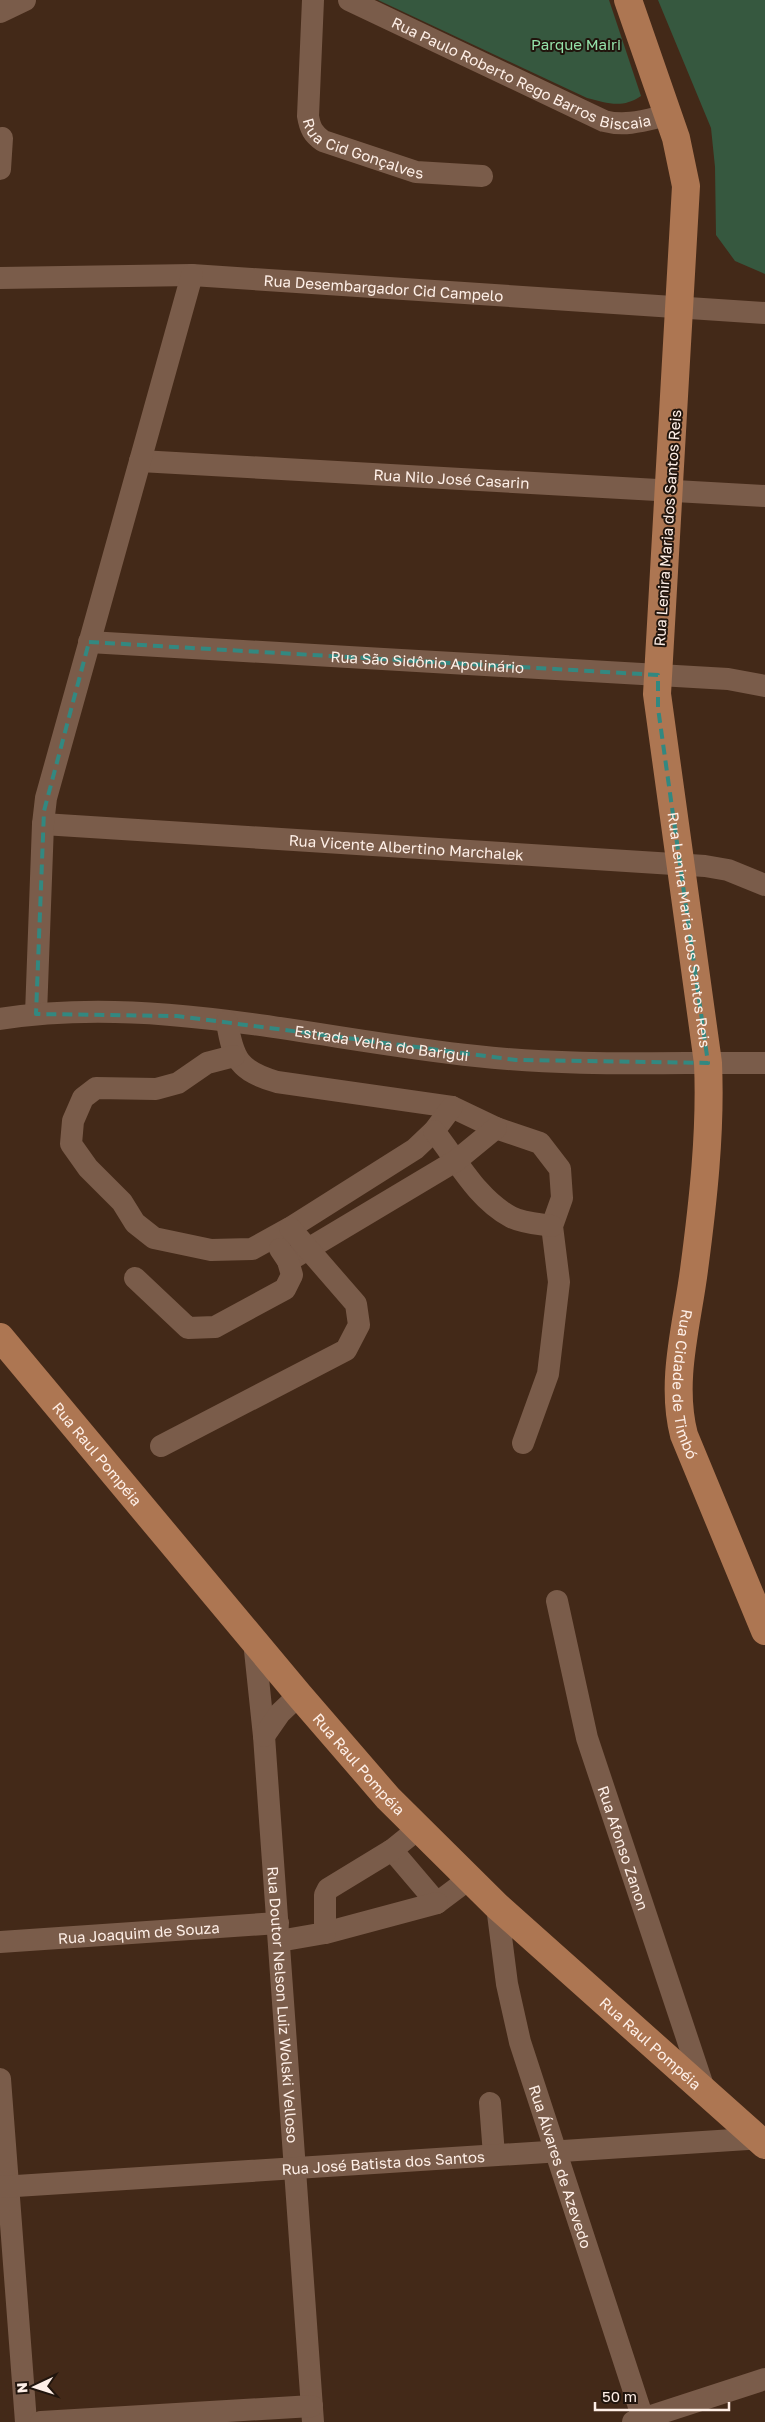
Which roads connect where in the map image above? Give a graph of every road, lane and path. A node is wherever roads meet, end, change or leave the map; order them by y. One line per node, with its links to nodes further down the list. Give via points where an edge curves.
1 (313, 0): 7 (street, Rua Cid Gonçalves, via 308,116 315,136 416,172)
2 (349, 0): 4 (street, Rua Paulo Roberto Rego Barros Biscaia, via 604,121 629,124)
3 (628, 0): 4 (main road, Rua Lenira Maria dos Santos Reis)
4 (668, 115): 10 (main road, Rua Lenira Maria dos Santos Reis, via 686,186)
5 (2, 138): 6 (street)
6 (0, 168)
7 (482, 176)
8 (192, 275): 9 (street, Rua Desembargador Cid Campelo); 10 (street, Rua Desembargador Cid Campelo); 12 (street)
9 (0, 278)
10 (681, 306): 11 (street, Rua Desembargador Cid Campelo); 13 (main road, Rua Lenira Maria dos Santos Reis)
11 (765, 313)
12 (140, 461): 13 (street, Rua Nilo José Casarin); 15 (street)
13 (669, 491): 14 (street, Rua Nilo José Casarin); 16 (main road, Rua Lenira Maria dos Santos Reis)
14 (765, 496)
15 (90, 642): 16 (street, Rua São Sidônio Apolinário); 18 (street, via 46,798)
16 (658, 675): 17 (street, Rua São Sidônio Apolinário, via 728,679); 19 (main road, Rua Lenira Maria dos Santos Reis, via 658,708)
17 (765, 686)
18 (43, 824): 19 (street, Rua Vicente Albertino Marchalek); 21 (street)
19 (680, 864): 20 (street, Rua Vicente Albertino Marchalek, via 728,870); 25 (main road, Rua Lenira Maria dos Santos Reis)
20 (765, 885)
21 (36, 1014): 22 (street, Estrada Velha do Barigui); 23 (street, Estrada Velha do Barigui, via 130,1013)
22 (0, 1019)
23 (227, 1022): 24 (street); 25 (street, Estrada Velha do Barigui, via 516,1060)
24 (234, 1056): 27 (street, via 257,1076 276,1082); 32 (street, via 207,1063 178,1083 163,1087 96,1088 83,1098 73,1121 71,1144 88,1168 122,1202 135,1223 154,1238 212,1250 252,1249)
25 (708, 1063): 26 (street, Estrada Velha do Barigui); 40 (main road, Rua Cidade de Timbó, via 706,1156 678,1385 679,1417 693,1459)
26 (765, 1063)
27 (452, 1107): 28 (street); 29 (street)
28 (496, 1128): 30 (street); 31 (street, via 540,1143 560,1169 562,1198)
29 (434, 1132): 30 (street); 32 (street, via 415,1149)
30 (457, 1160): 31 (street, via 479,1193 512,1218); 33 (street)
31 (552, 1226): 37 (street, via 559,1282 548,1374)
32 (282, 1233): 33 (street); 34 (street)
33 (308, 1249): 34 (street); 38 (street, via 356,1304 359,1325 346,1350)
34 (288, 1261): 35 (street, via 292,1275 285,1288 215,1327 200,1329 188,1328)
35 (134, 1278)
36 (0, 1337): 41 (main road, Rua Raul Pompéia)
37 (523, 1443)
38 (161, 1446)
39 (557, 1601): 53 (street, Rua Afonso Zanon, via 587,1738)
40 (765, 1631)
41 (254, 1641): 42 (main road, Rua Raul Pompéia); 43 (street, Rua Doutor Nelson Luiz Wolski Velloso)
42 (299, 1695): 43 (street, via 280,1712); 44 (main road, Rua Raul Pompéia)
43 (264, 1736): 49 (street, Rua Doutor Nelson Luiz Wolski Velloso)
44 (418, 1829): 45 (street); 46 (main road, Rua Raul Pompéia)
45 (392, 1850): 47 (street); 50 (street, via 328,1889 325,1895)
46 (468, 1879): 47 (street); 48 (main road, Rua Raul Pompéia)
47 (438, 1903): 50 (street, Rua Joaquim de Souza)
48 (497, 1906): 53 (main road, Rua Raul Pompéia); 56 (street, Rua Álvares de Azevedo, via 513,2016)
49 (278, 1932): 50 (street, Rua Joaquim de Souza); 51 (street, Rua Joaquim de Souza); 58 (street, Rua Doutor Nelson Luiz Wolski Velloso)
50 (325, 1933)
51 (0, 1942)
52 (0, 2079): 59 (street)
53 (706, 2092): 55 (main road, Rua Raul Pompéia)
54 (490, 2103): 57 (street)
55 (763, 2145): 56 (street, Rua José Batista dos Santos)
56 (555, 2151): 57 (street, Rua José Batista dos Santos); 62 (street, Rua Álvares de Azevedo)
57 (494, 2155): 58 (street, Rua José Batista dos Santos)
58 (295, 2168): 59 (street, Rua José Batista dos Santos); 61 (street, Rua Doutor Nelson Luiz Wolski Velloso)
59 (4, 2187): 63 (street)
60 (765, 2379): 62 (street)
61 (313, 2414): 64 (street)
62 (640, 2421)
63 (26, 2422)
64 (42, 2422)

